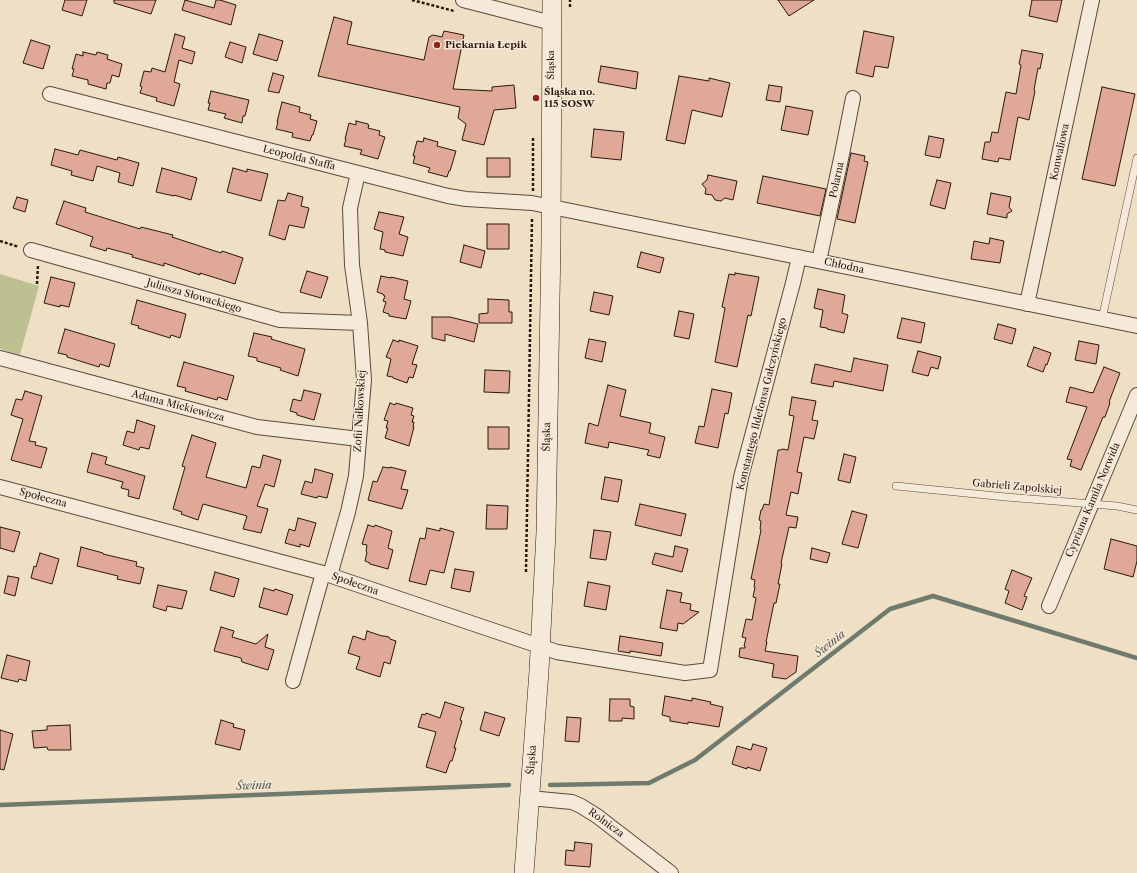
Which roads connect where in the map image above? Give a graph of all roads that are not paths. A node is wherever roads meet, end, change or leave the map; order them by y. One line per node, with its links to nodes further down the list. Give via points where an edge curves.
1 (463, 0): 4 (street)
2 (552, 0): 4 (street, Śląska)
3 (1092, 0): 13 (street, Konwaliowa)
4 (552, 23): 9 (street, Śląska)
5 (50, 94): 8 (street, Leopolda Staffa)
6 (853, 98): 12 (street, Polarna)
7 (1137, 158): 14 (lane)
8 (358, 173): 9 (street, Leopolda Staffa, via 456,198 528,202); 15 (street, Zofii Nałkowskiej, via 350,208 352,265)
9 (551, 206): 11 (street, Chłodna); 26 (street, Śląska, via 546,532)
10 (31, 250): 15 (street, Juliusza Słowackiego, via 280,320)
11 (798, 257): 12 (street, Chłodna); 27 (street, Konstantego Ildefonsa Gałczyńskiego, via 741,477)
12 (819, 261): 13 (street, Chłodna)
13 (1027, 304): 14 (street, Chłodna)
14 (1102, 319): 16 (street, Chłodna)
15 (360, 323): 19 (street, Zofii Nałkowskiej, via 364,380)
16 (1137, 326)
17 (0, 358): 19 (street, Adama Mickiewicza, via 257,427)
18 (1137, 395): 22 (street, Cypriana Kamila Norwida)
19 (359, 439): 24 (street, Zofii Nałkowskiej, via 356,476 348,512)
20 (896, 486): 22 (lane, Gabrieli Zapolskiej)
21 (0, 487): 24 (street, Społeczna)
22 (1092, 504): 23 (lane, Gabrieli Zapolskiej); 25 (street, Cypriana Kamila Norwida)
23 (1137, 510)
24 (327, 574): 26 (street, Społeczna); 28 (street, Zofii Nałkowskiej)
25 (1049, 606)
26 (540, 647): 27 (street, Społeczna, via 685,673); 29 (street, Śląska)
27 (710, 670)
28 (293, 680)
29 (530, 798): 30 (street, Śląska); 31 (street, Rolnicza, via 561,800 581,806)
30 (524, 873)
31 (671, 873)

